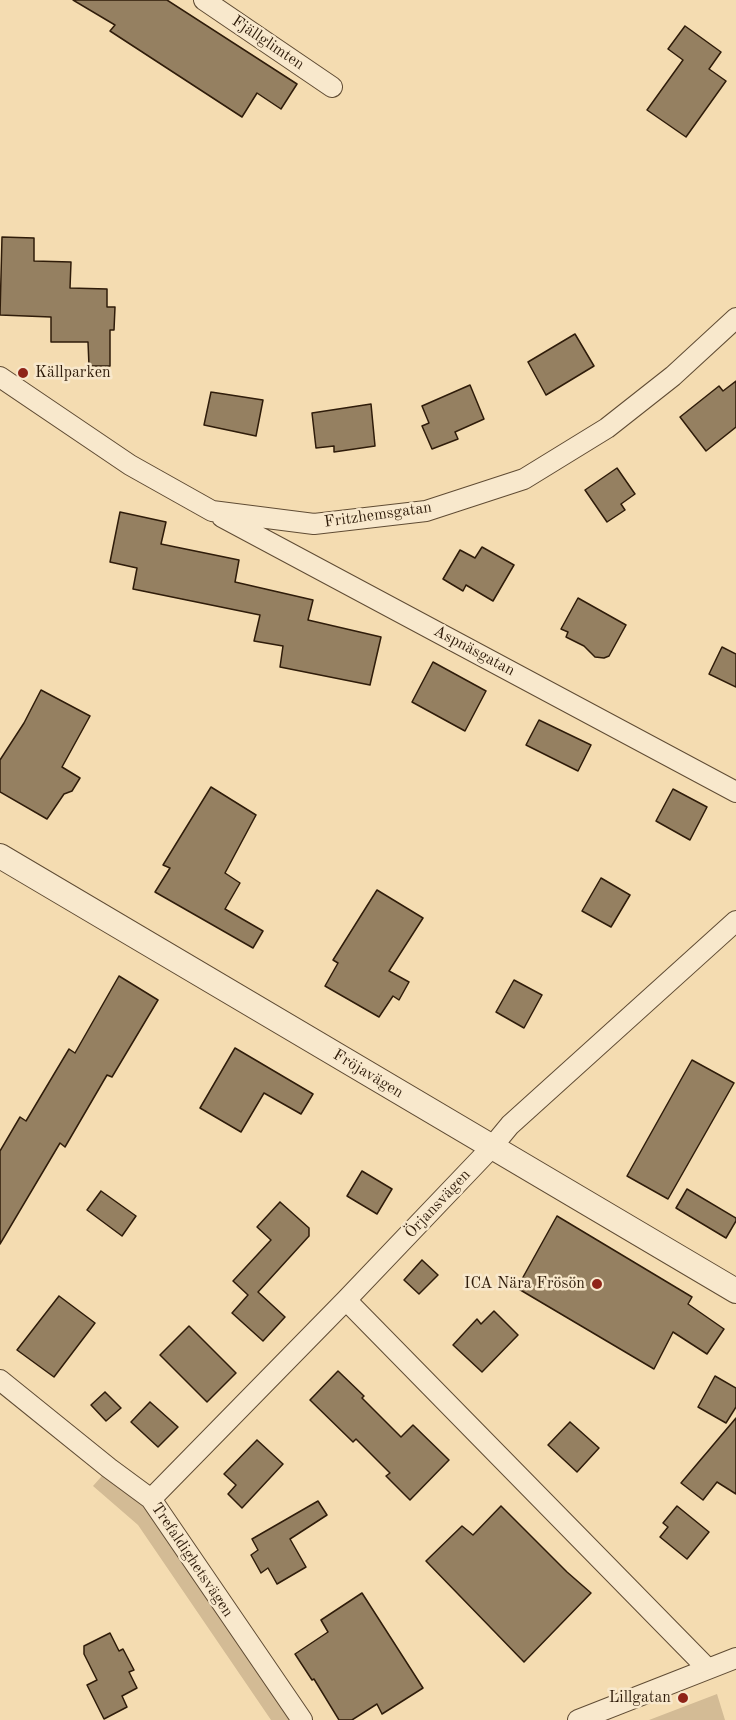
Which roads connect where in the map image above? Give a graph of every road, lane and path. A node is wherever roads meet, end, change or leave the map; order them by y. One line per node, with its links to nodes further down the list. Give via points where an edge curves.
1 (204, 0): 2 (street, Fjällglimten)
2 (332, 87)
3 (734, 325): 5 (street, Fritzhemsgatan, via 607,428 524,479 426,511 314,524)
4 (0, 377): 5 (street, Fritzhemsgatan, via 130,465)
5 (212, 511): 6 (street, Aspnäsgatan)
6 (736, 792)
7 (0, 856): 9 (street, Fröjavägen)
8 (736, 921): 9 (street, Örjansvägen, via 510,1125)
9 (491, 1148): 10 (street, Fröjavägen); 11 (street, Örjansvägen)
10 (736, 1291)
11 (346, 1300): 13 (street, Örjansvägen); 15 (street)
12 (0, 1380): 13 (street, Trefaldighetsvägen)
13 (151, 1499): 16 (street, Trefaldighetsvägen)
14 (736, 1658): 15 (street)
15 (708, 1669): 17 (street)
16 (302, 1720)
17 (578, 1720)

